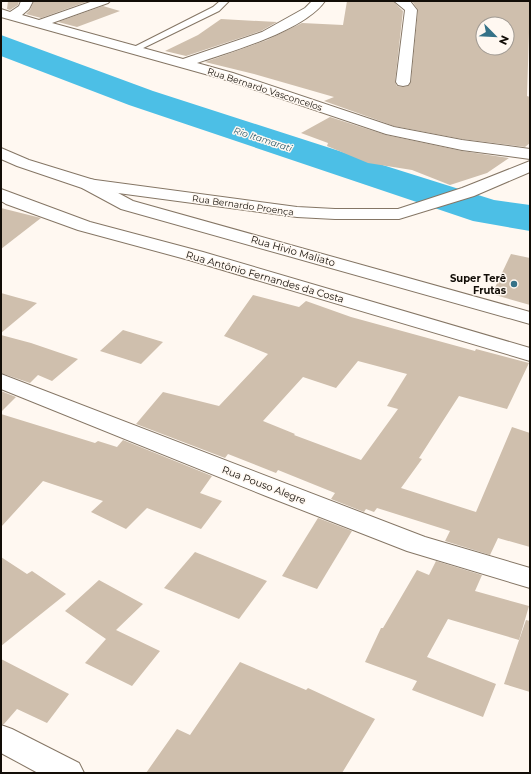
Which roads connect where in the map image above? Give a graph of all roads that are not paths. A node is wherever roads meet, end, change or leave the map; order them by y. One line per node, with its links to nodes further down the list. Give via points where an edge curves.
1 (27, 1): 6 (street, via 24,8)
2 (104, 1): 7 (street)
3 (225, 1): 8 (lane, via 216,9)
4 (320, 1): 9 (street, via 309,11 266,35)
5 (400, 1): 10 (street, via 411,10)
6 (6, 15): 7 (street, Rua Bernardo Vasconcelos)
7 (38, 24): 8 (street, Rua Bernardo Vasconcelos)
8 (132, 50): 9 (street, Rua Bernardo Vasconcelos)
9 (185, 63): 12 (street, Rua Bernardo Vasconcelos, via 391,130 462,145)
10 (402, 82)
11 (1, 153): 14 (street, Rua Hivio Maliato)
12 (530, 154)
13 (530, 166): 14 (street, Rua Bernardo Proença, via 468,192 399,214 297,212)
14 (88, 184): 16 (street, Rua Hivio Maliato, via 127,205)
15 (1, 194): 17 (street, Rua Antônio Fernandes da Costa, via 84,226 196,256)
16 (530, 318)
17 (530, 356)
18 (1, 381): 19 (street, Rua Pouso Alegre, via 416,544)
19 (530, 578)
20 (1, 738): 21 (street)
21 (68, 773)

